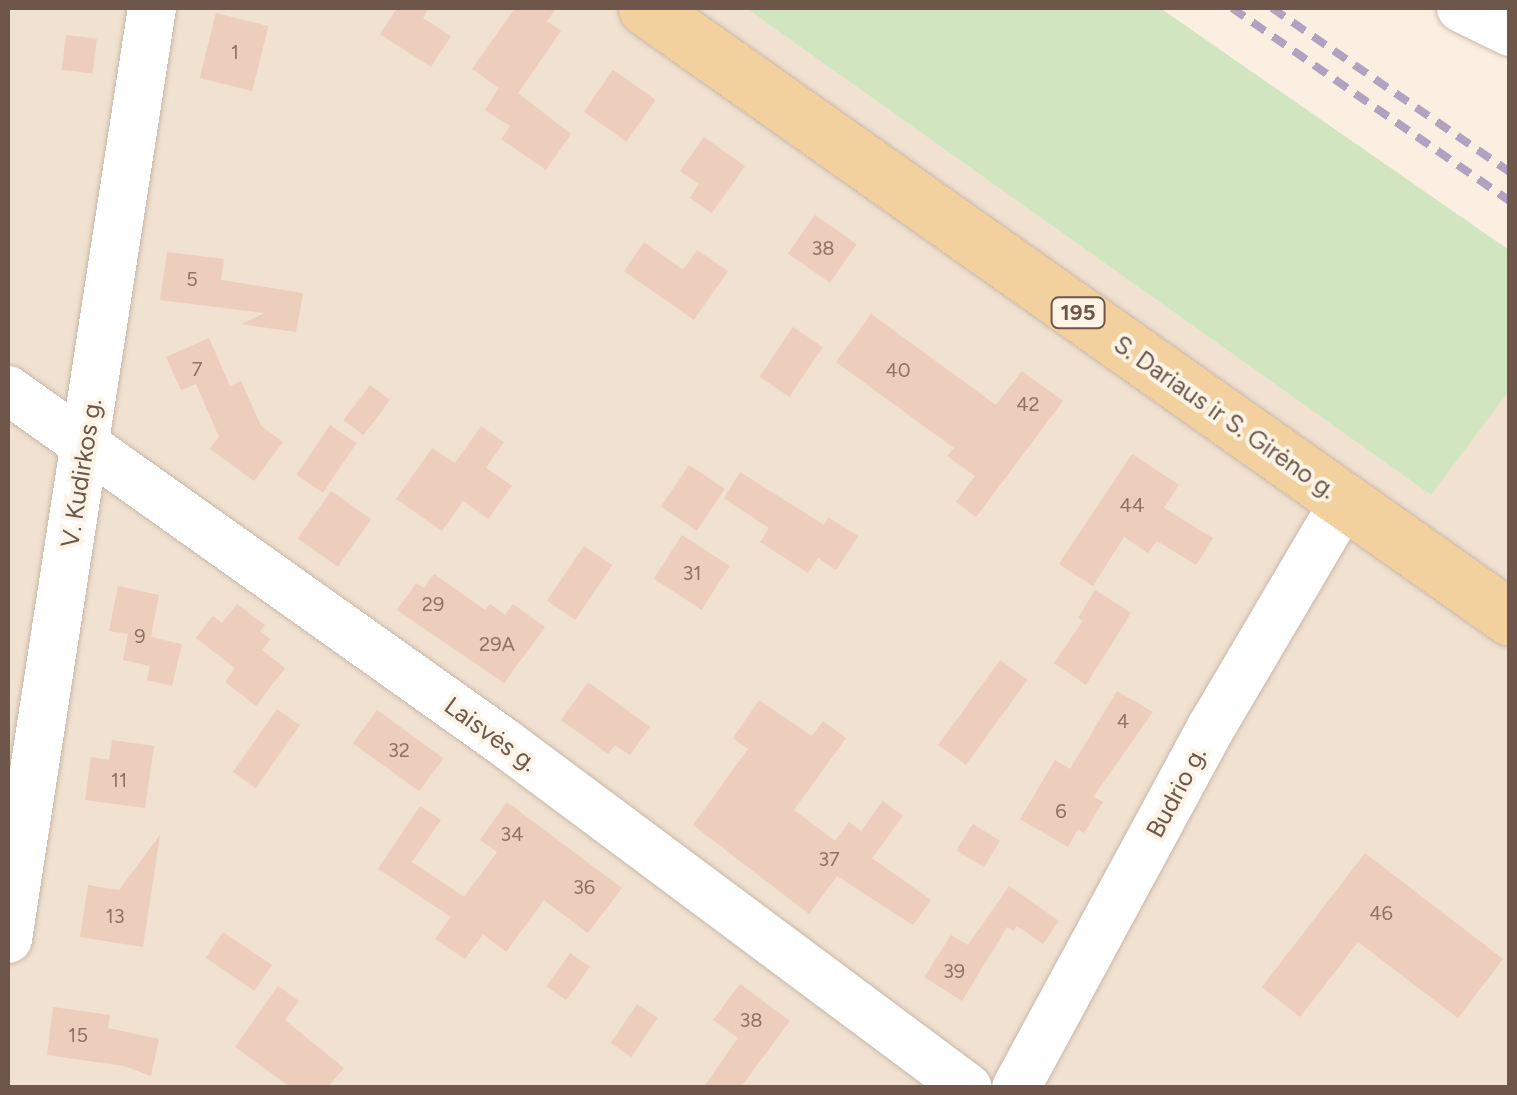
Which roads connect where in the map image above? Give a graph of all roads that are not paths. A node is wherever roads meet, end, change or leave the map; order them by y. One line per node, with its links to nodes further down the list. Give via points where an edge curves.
1 (152, 8): 6 (street, V. Kudirkos g.)
2 (648, 8): 7 (main road, S. Dariaus ir S. Girėno g. / 195)
3 (1461, 8): 4 (street)
4 (1510, 32)
5 (8, 390): 6 (street, Laisvės g.)
6 (85, 447): 9 (street, V. Kudirkos g.); 10 (street, Laisvės g., via 506,743)
7 (1344, 502): 8 (main road, S. Dariaus ir S. Girėno g. / 195); 11 (street, Budrio g., via 1212,726)
8 (1510, 618)
9 (8, 938)
10 (968, 1088)
11 (1016, 1088)

